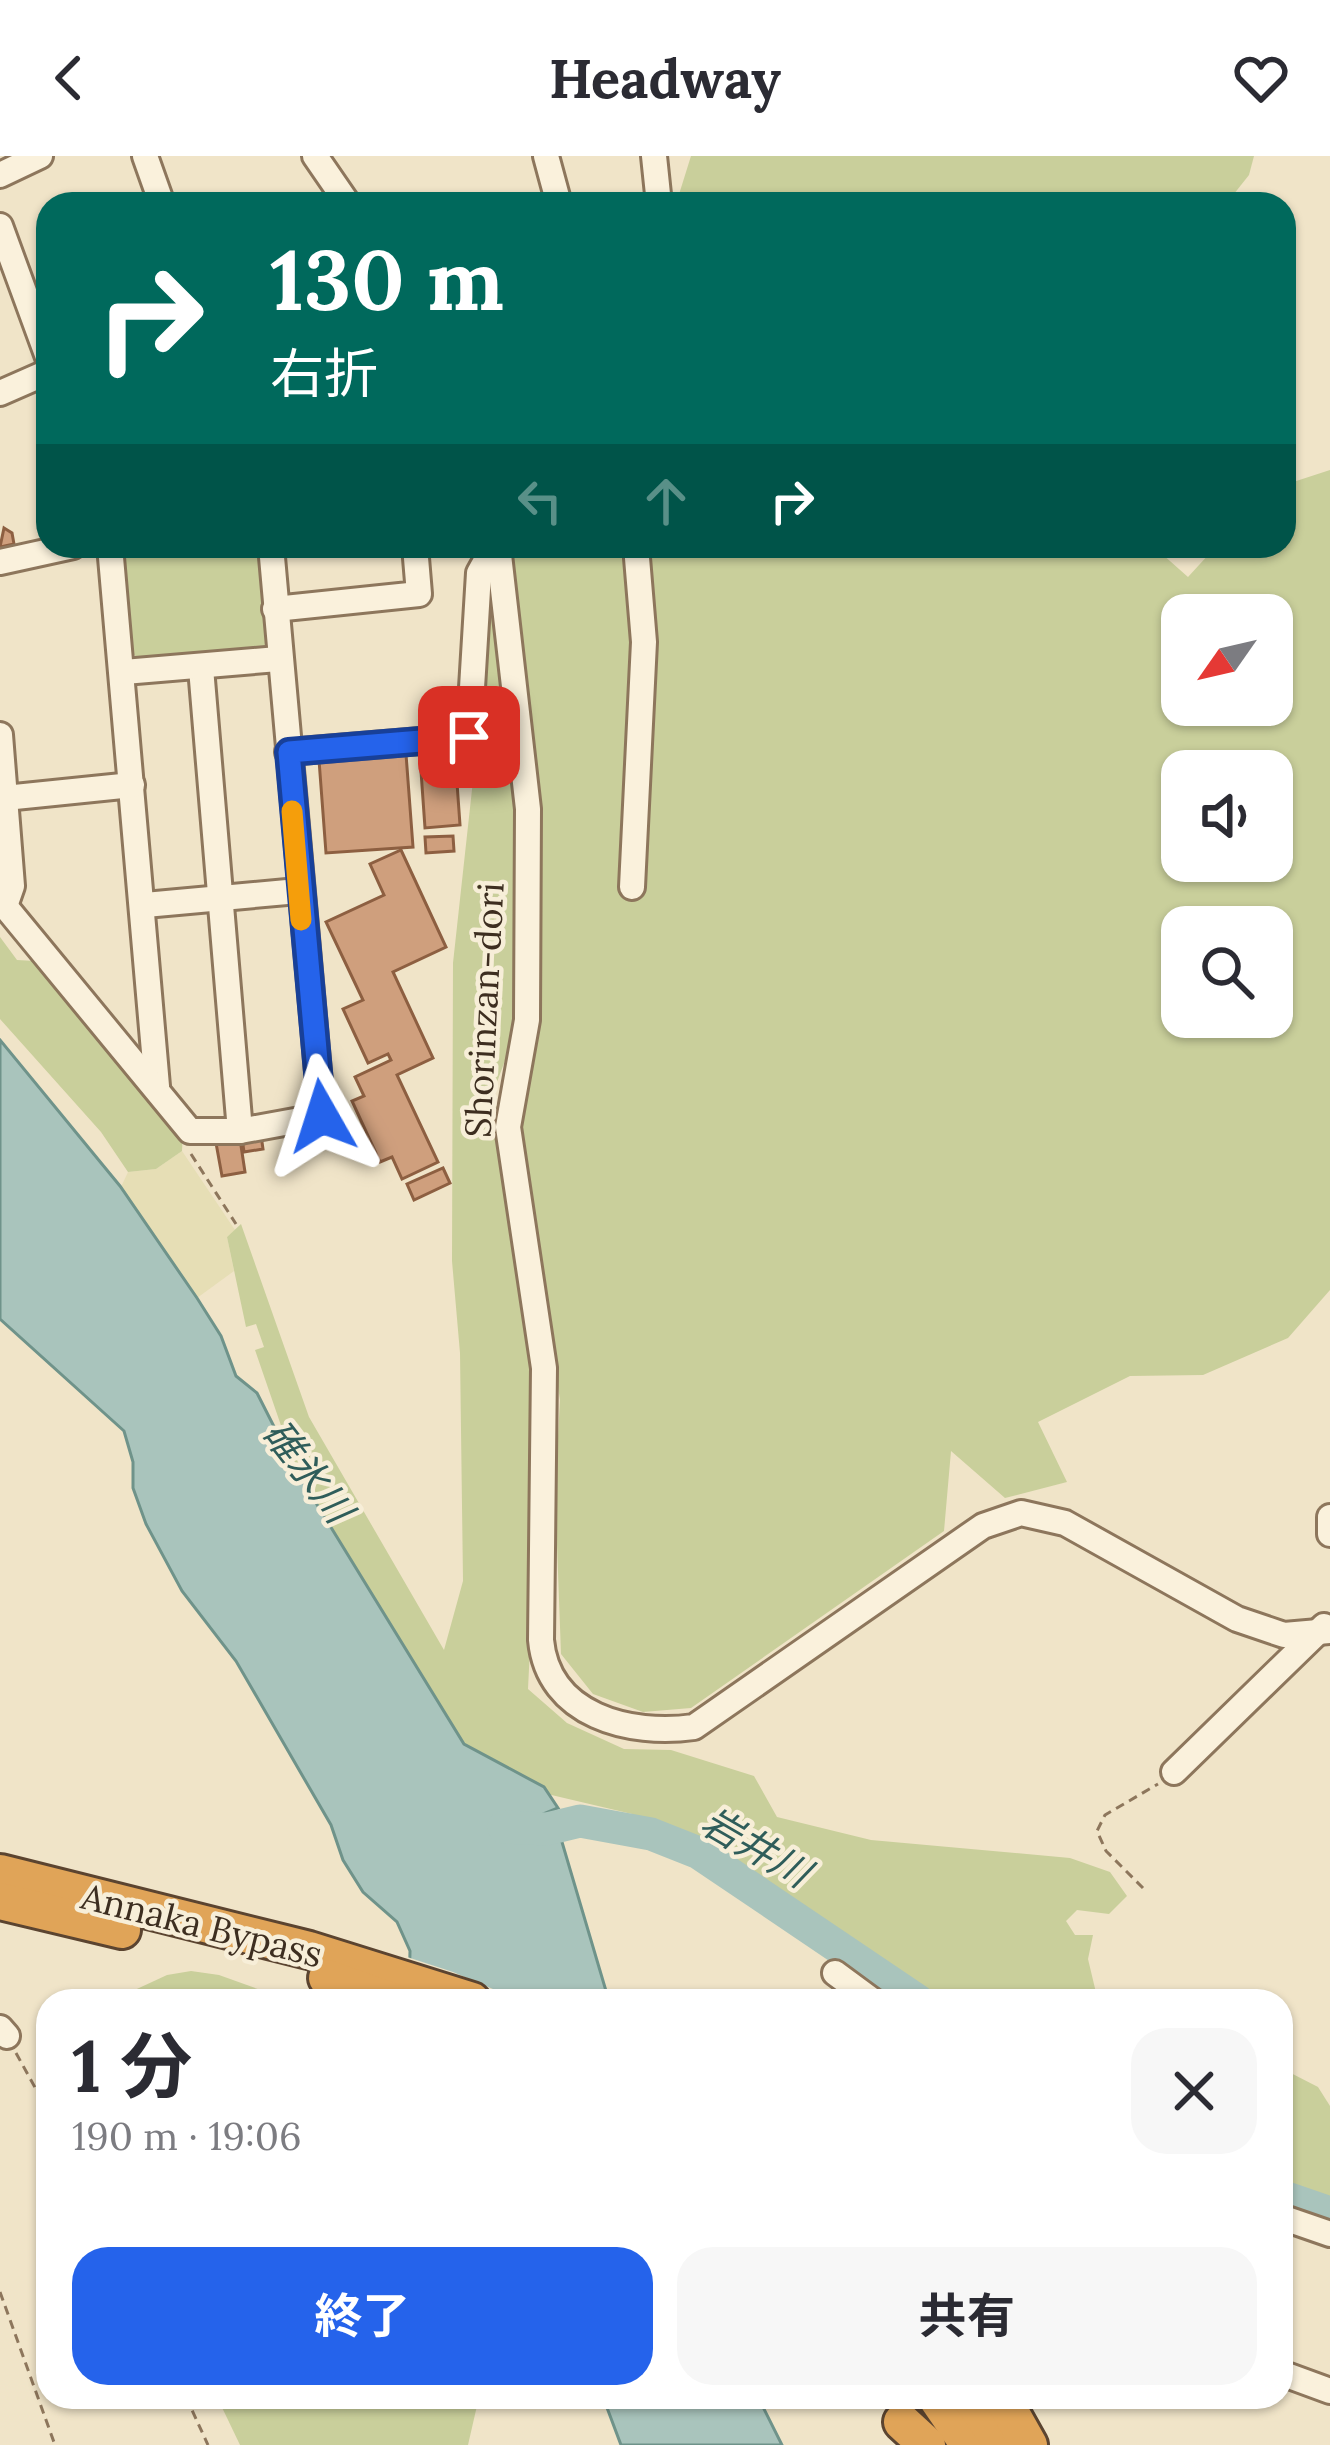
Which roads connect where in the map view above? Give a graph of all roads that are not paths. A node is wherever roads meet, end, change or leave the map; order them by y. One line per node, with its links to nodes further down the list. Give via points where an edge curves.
1 (40, 156): 6 (street)
2 (145, 156): 7 (street)
3 (315, 156): 8 (street)
4 (546, 156): 9 (street)
5 (654, 156): 10 (street)
6 (0, 175)
7 (158, 192)
8 (340, 192)
9 (556, 192)
10 (658, 192)
11 (0, 226): 12 (street)
12 (36, 324)
13 (36, 377): 14 (street)
14 (0, 393)
15 (36, 554): 22 (street)
16 (111, 558): 26 (street)
17 (273, 558): 23 (street)
18 (416, 558): 23 (street, via 419,594)
19 (488, 558): 28 (street, via 478,573 469,737)
20 (497, 558): 40 (street, Shorinzan-dori, via 528,809 527,1020 508,1127 544,1368 541,1640 557,1690 612,1724 652,1733 694,1727 982,1526 1021,1513 1065,1523 1238,1619 1284,1635)
21 (637, 558): 31 (street, via 644,642)
22 (0, 562)
23 (275, 609): 24 (street)
24 (278, 659): 25 (street); 28 (street)
25 (201, 668): 26 (street); 33 (street)
26 (124, 672): 29 (street)
27 (0, 735): 30 (street)
28 (289, 752): 32 (street)
29 (132, 785): 30 (street); 35 (street)
30 (5, 798): 34 (street, via 12,886)
31 (632, 887)
32 (298, 890): 33 (street); 37 (street, via 322,1116)
33 (222, 897): 35 (street); 37 (street)
34 (2, 903): 36 (street)
35 (145, 904): 36 (street)
36 (158, 1086): 37 (street, via 190,1131)
37 (240, 1131)
38 (1330, 1516): 39 (street)
39 (1330, 1534)
40 (1326, 1628): 41 (street)
41 (1174, 1772)
42 (0, 1874): 46 (highway, Annaka Bypass)
43 (0, 1901): 45 (highway, Annaka Bypass)
44 (835, 1973): 47 (street)
45 (358, 1989)
46 (434, 1989)
47 (857, 1989)
48 (1293, 2221): 49 (street)
49 (1330, 2234)
50 (1293, 2377): 51 (street)
51 (1330, 2391)
52 (944, 2409): 55 (highway)
53 (978, 2409): 56 (highway)
54 (1009, 2409): 57 (highway)
55 (969, 2445)
56 (1003, 2445)
57 (1029, 2445)

